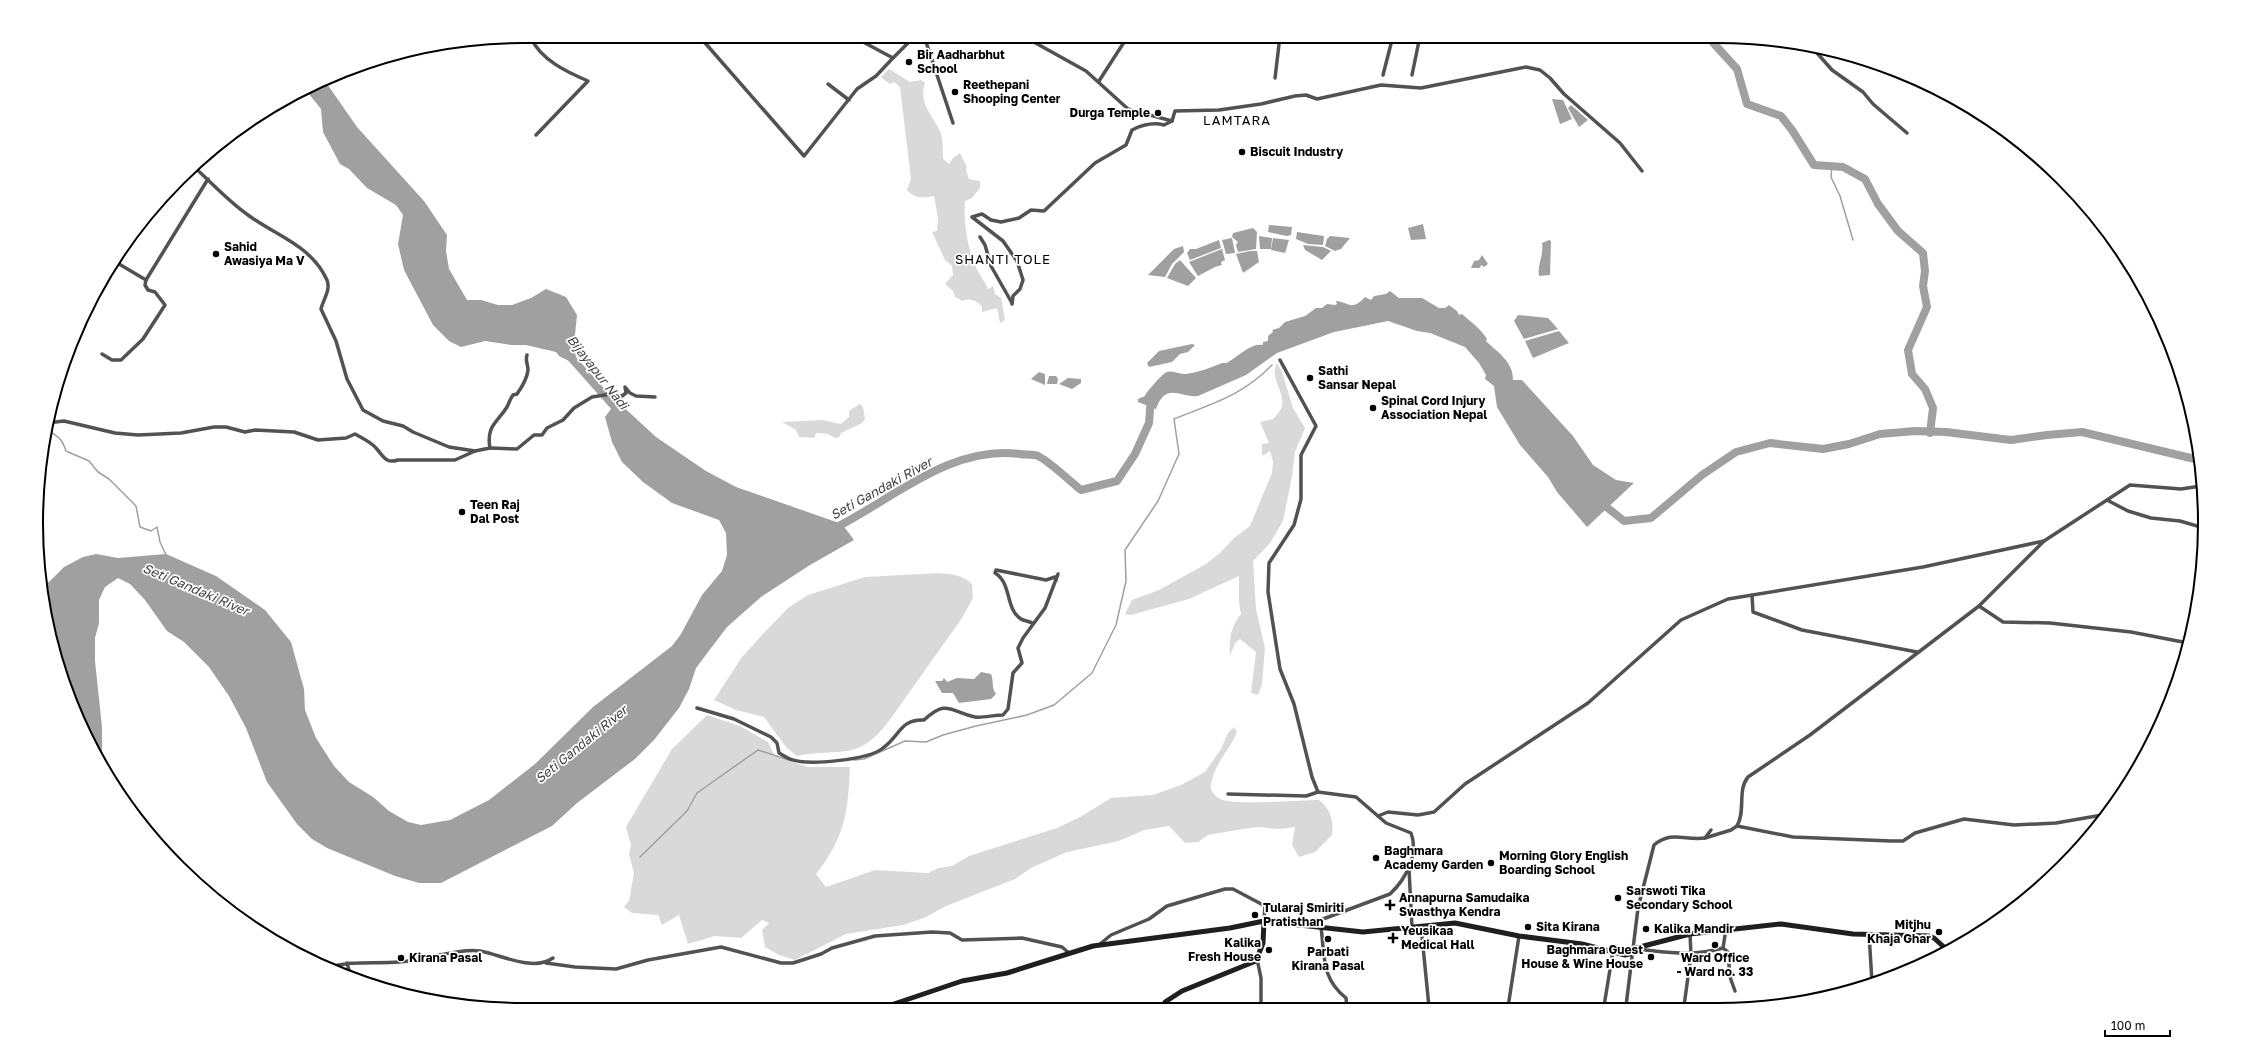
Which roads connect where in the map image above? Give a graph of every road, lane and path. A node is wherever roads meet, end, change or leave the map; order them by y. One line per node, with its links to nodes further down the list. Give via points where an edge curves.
1 (533, 43): 22 (street, via 560,68 588,81)
2 (705, 43): 18 (street, via 804,156)
3 (865, 43): 12 (street)
4 (908, 43): 12 (street)
5 (926, 43): 20 (street)
6 (1036, 43): 16 (street, via 1074,64)
7 (1124, 43): 16 (street)
8 (1279, 43): 15 (street)
9 (1391, 43): 13 (street)
10 (1419, 43): 14 (street)
11 (1817, 53): 21 (street, via 1832,70 1863,92)
12 (893, 58): 18 (street, via 876,76 857,89)
13 (1383, 75)
14 (1412, 75)
15 (1275, 78)
16 (1099, 82): 19 (street, via 1128,109)
17 (828, 84): 18 (street)
18 (849, 100)
19 (1172, 120): 24 (street, via 1175,111 1219,110 1306,95 1317,99 1381,86 1421,88 1526,67 1540,70 1550,78 1564,94 1620,143); 26 (street, via 1164,125 1143,125 1132,130 1126,145 1095,163 1044,211 1031,210 1019,218 1001,222 991,220 982,214 972,217 1003,241 1017,261 1023,280 1020,289 1013,296 1012,304 991,266)
20 (953, 123)
21 (1907, 133)
22 (536, 135)
23 (198, 170): 25 (street)
24 (1642, 171)
25 (208, 179): 28 (street); 35 (street, via 236,206 262,225 298,245 316,264 327,281 326,296 321,309 336,341 346,379 363,410 449,447)
26 (980, 237)
27 (119, 264): 28 (street)
28 (146, 280): 29 (street, via 148,290 162,298 165,305 163,309 143,339 121,360 112,360)
29 (102, 354)
30 (527, 355): 34 (street, via 525,360 528,368 525,380 518,394 512,395 508,406 490,430)
31 (1280, 360): 48 (street, via 1316,426 1301,455 1302,499 1294,525 1270,563 1268,592 1280,669 1294,704)
32 (655, 397): 34 (street, via 636,396 624,387 626,393 622,396 599,395 574,408 564,420 551,425 542,435 534,435 517,449)
33 (54, 422): 35 (street, via 64,421 122,434 157,435 214,427 245,432 294,432 318,440 346,438 355,434 376,447 386,460 391,462 455,460)
34 (490, 448): 35 (street)
35 (475, 451)
36 (2197, 487): 37 (street, via 2181,489 2130,485)
37 (2107, 500): 38 (street, via 2128,511 2152,518); 39 (street)
38 (2198, 526)
39 (2044, 542): 42 (street, via 1923,567); 43 (street)
40 (1058, 574): 41 (street)
41 (1056, 580): 44 (street, via 1045,608); 44 (street, via 1055,577 1046,580 996,570 995,573 1002,577 1006,585 1012,607 1020,618)
42 (1752, 595): 46 (street, via 1753,612 1784,625); 50 (street, via 1728,599 1681,620 1588,703 1465,784 1434,812 1418,815 1388,812)
43 (1979, 606): 45 (street, via 2004,622 2050,623 2131,632); 46 (street)
44 (1032, 623): 47 (street, via 1018,648 1022,663 1013,673 1008,708 1003,715 976,717 945,708 936,710 924,720 912,720 883,749 868,755 848,760 791,760 779,753 777,743 771,737 734,719)
45 (2183, 642)
46 (1917, 652): 52 (street, via 1810,735 1748,777 1743,786 1742,814)
47 (697, 708)
48 (1318, 792): 49 (street, via 1306,796); 50 (street, via 1356,797)
49 (1228, 794)
50 (1378, 816): 55 (street, via 1386,823 1411,832 1414,848)
51 (2098, 816): 52 (street, via 2056,823 2014,826 1964,819 1915,833 1902,841 1891,842 1793,837)
52 (1737, 826): 54 (street)
53 (1711, 830): 54 (street)
54 (1705, 838): 68 (street, via 1669,836 1654,845 1638,908)
55 (1409, 868): 57 (street, via 1390,894); 60 (street)
56 (1264, 921): 57 (main road); 65 (main road, via 1230,928); 65 (street, via 1266,906 1234,889 1225,889 1167,906 1148,919 1111,935); 73 (main road, via 1263,943)
57 (1306, 925): 59 (main road)
58 (1421, 926): 60 (main road); 64 (main road, via 1455,923); 84 (street)
59 (1321, 927): 60 (main road, via 1363,932); 83 (street, via 1328,978 1336,990 1346,998)
60 (1412, 927)
61 (1726, 929): 62 (main road); 63 (main road, via 1781,924 1826,932); 67 (street)
62 (1690, 934): 68 (main road); 71 (street)
63 (1869, 934): 66 (main road, via 1929,936); 78 (street)
64 (1519, 936): 69 (main road, via 1582,944); 85 (street)
65 (1100, 944): 70 (main road)
66 (1943, 946)
67 (1723, 948): 71 (street); 79 (street, via 1728,952 1730,977)
68 (1632, 949): 69 (main road, via 1627,955); 71 (street); 87 (street)
69 (1613, 951): 86 (street)
70 (1069, 953): 75 (street, via 1062,947 1022,938 962,940 950,933 932,932 875,936 832,948 793,963 781,963 721,947 648,960 616,969); 80 (main road, via 1007,973 962,981)
71 (1691, 955): 88 (street)
72 (553, 958): 75 (street)
73 (1258, 959): 81 (main road, via 1254,963 1182,991); 82 (street, via 1261,978)
74 (347, 963): 75 (street, via 400,962 479,951 513,960); 76 (street); 77 (street)
75 (546, 963)
76 (338, 965)
77 (348, 970)
78 (1872, 978)
79 (1735, 991)
80 (897, 1003)
81 (1165, 1003)
82 (1260, 1003)
83 (1347, 1003)
84 (1429, 1003)
85 (1509, 1003)
86 (1604, 1003)
87 (1626, 1003)
88 (1684, 1003)

